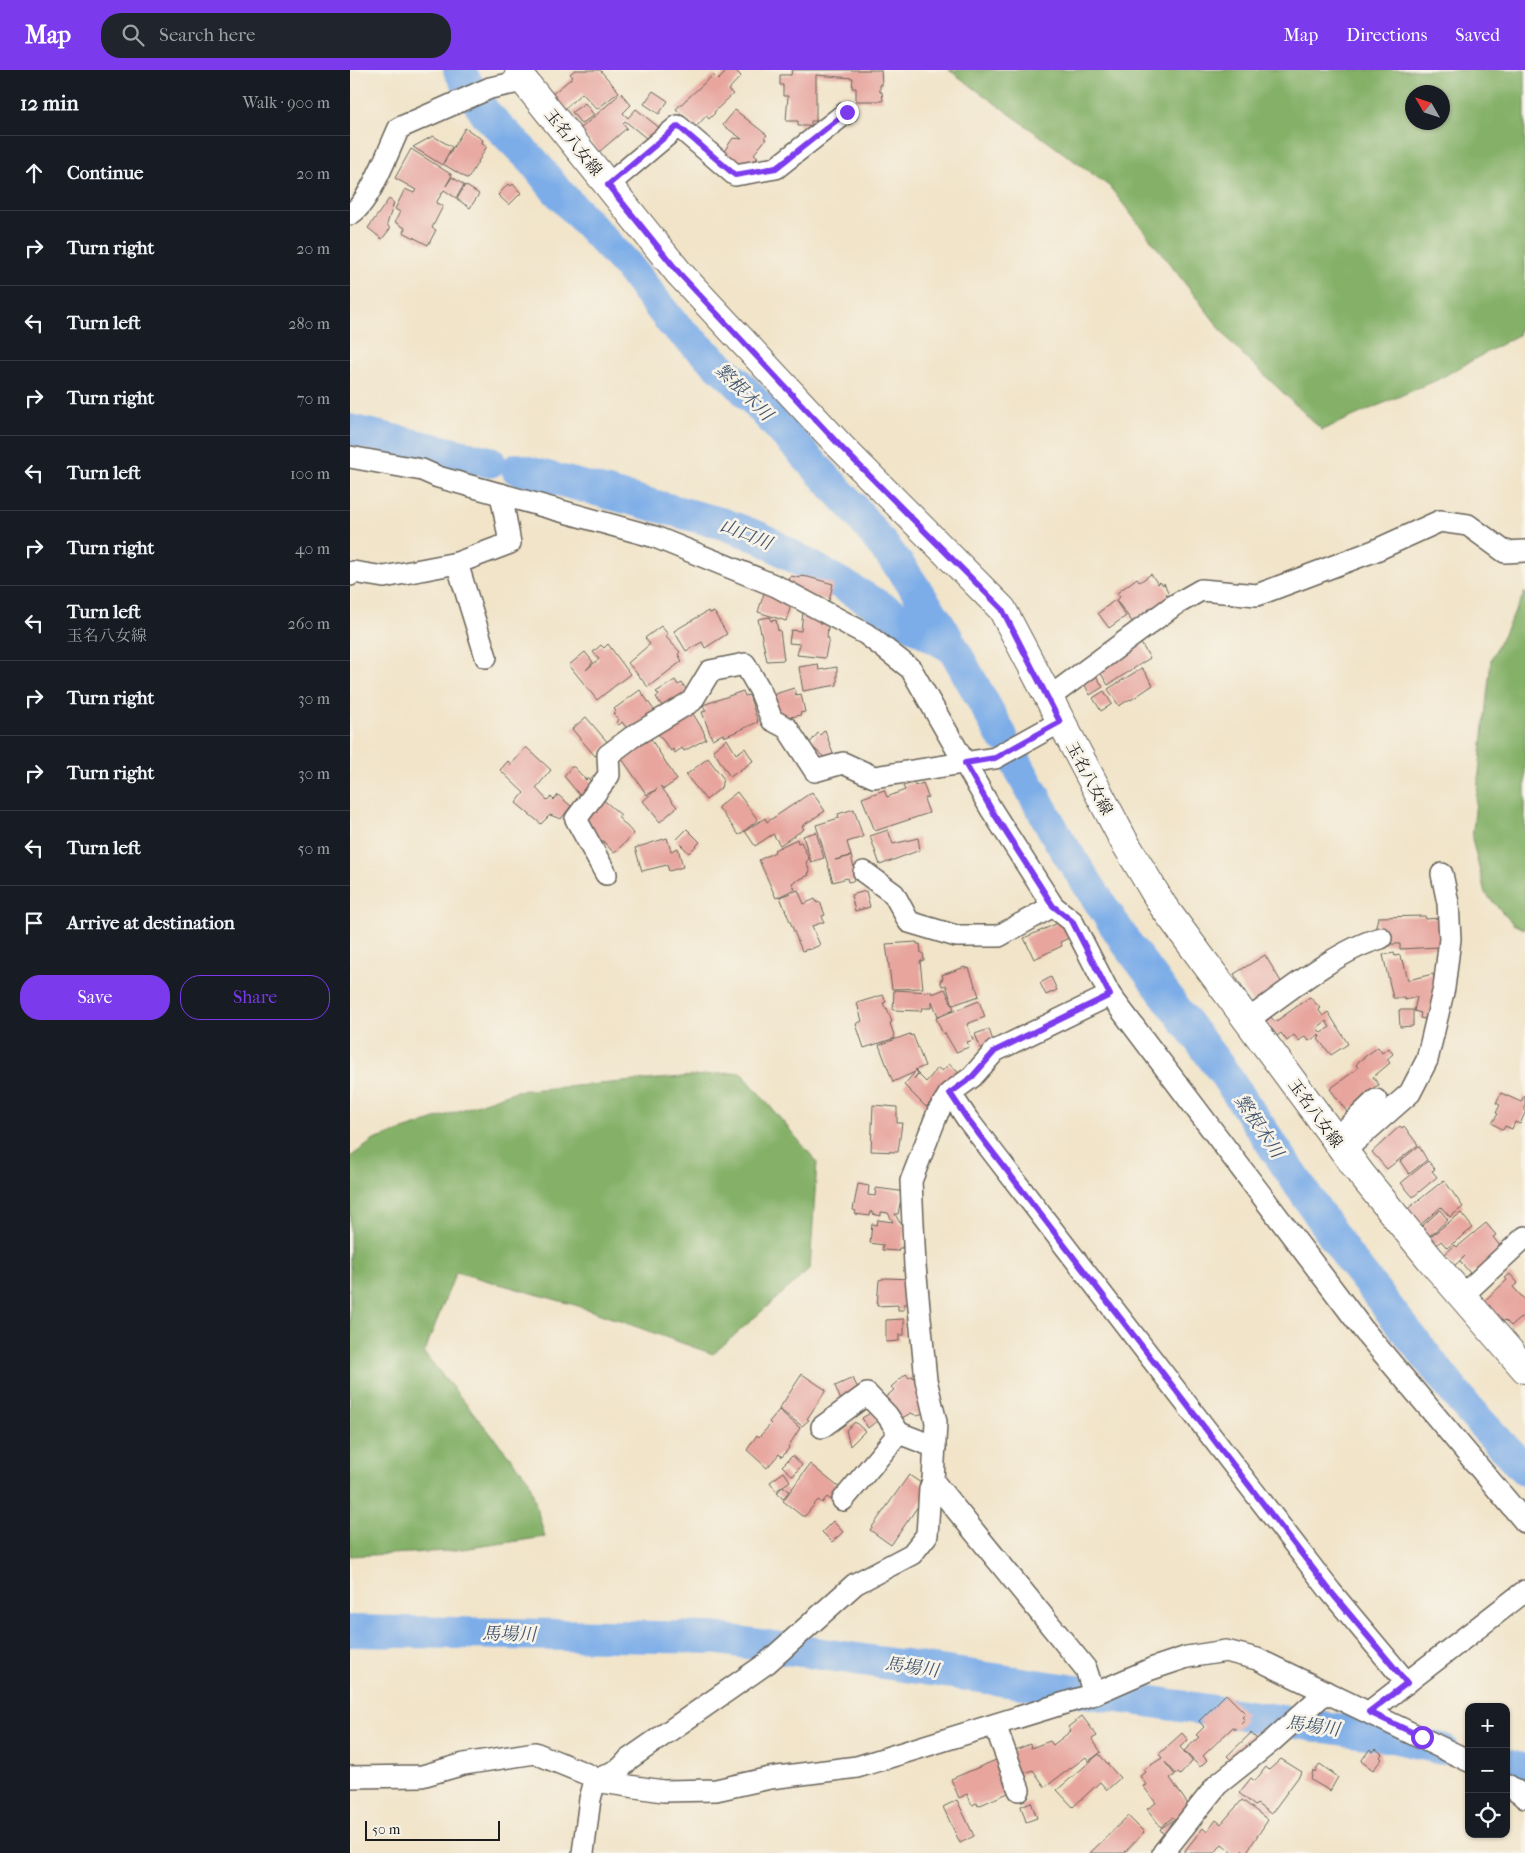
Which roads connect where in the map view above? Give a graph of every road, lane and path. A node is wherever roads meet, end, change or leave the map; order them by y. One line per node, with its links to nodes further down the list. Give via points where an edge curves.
1 (522, 75): 3 (main road, 玉名八女線); 4 (street, via 399,128 367,195 357,211)
2 (847, 112): 3 (street, via 776,168 735,175 678,126)
3 (608, 185): 11 (main road, 玉名八女線, via 679,273 842,448 1002,609)
4 (350, 214)
5 (350, 458): 6 (street, via 422,470)
6 (501, 494): 8 (street, via 510,543); 13 (street, via 655,537 776,586 866,634 911,669)
7 (1525, 552): 11 (street, via 1505,552 1468,525 1440,521 1374,551 1257,595 1201,590 1173,606)
8 (457, 563): 9 (street, via 384,577 353,572); 10 (street)
9 (350, 575)
10 (486, 657)
11 (1047, 699): 12 (main road, 玉名八女線)
12 (1060, 722): 13 (street, via 995,758); 20 (main road, 玉名八女線, via 1163,906)
13 (965, 763): 15 (street, via 874,777 843,763 815,771 788,728 772,720 745,664 710,671 692,701 608,755 609,775 576,819); 17 (street)
14 (864, 872): 17 (street, via 894,894 909,922 956,936 999,936)
15 (606, 874)
16 (1442, 874): 23 (street, via 1450,939 1444,988 1427,1060 1410,1093)
17 (1053, 906): 19 (street, via 1072,921)
18 (1381, 938): 20 (street, via 1366,942 1310,976)
19 (1110, 995): 21 (street, via 995,1051 972,1077); 32 (street, via 1365,1332)
20 (1248, 1020): 23 (main road, 玉名八女線)
21 (950, 1093): 29 (street, via 938,1112 911,1181 915,1266 926,1380 936,1422); 34 (street, via 1331,1592)
22 (1376, 1100): 23 (street, via 1348,1128)
23 (1339, 1144): 25 (main road, 玉名八女線)
24 (1525, 1237): 25 (street)
25 (1462, 1296): 26 (main road, 玉名八女線)
26 (1525, 1369)
27 (822, 1427): 28 (street, via 867,1394)
28 (899, 1433): 29 (street); 31 (street)
29 (935, 1447): 30 (street)
30 (933, 1481): 36 (street, via 1086,1669); 41 (street, via 927,1536 912,1554 855,1584 767,1664 629,1759 621,1768)
31 (843, 1500)
32 (1525, 1522)
33 (1525, 1591): 34 (street)
34 (1407, 1683): 37 (street)
35 (1326, 1692): 36 (street, via 1257,1659 1226,1652 1187,1657); 37 (street); 46 (street, via 1217,1785)
36 (1094, 1694): 38 (street)
37 (1369, 1712): 39 (street)
38 (995, 1725): 41 (street, via 857,1767 770,1778 716,1790 663,1791); 43 (street)
39 (1465, 1759)
40 (350, 1777): 41 (street, via 422,1776 464,1764 535,1753 589,1775)
41 (595, 1781): 45 (street)
42 (1510, 1787): 44 (street)
43 (1019, 1790)
44 (1525, 1797)
45 (583, 1853)
46 (1163, 1853)

